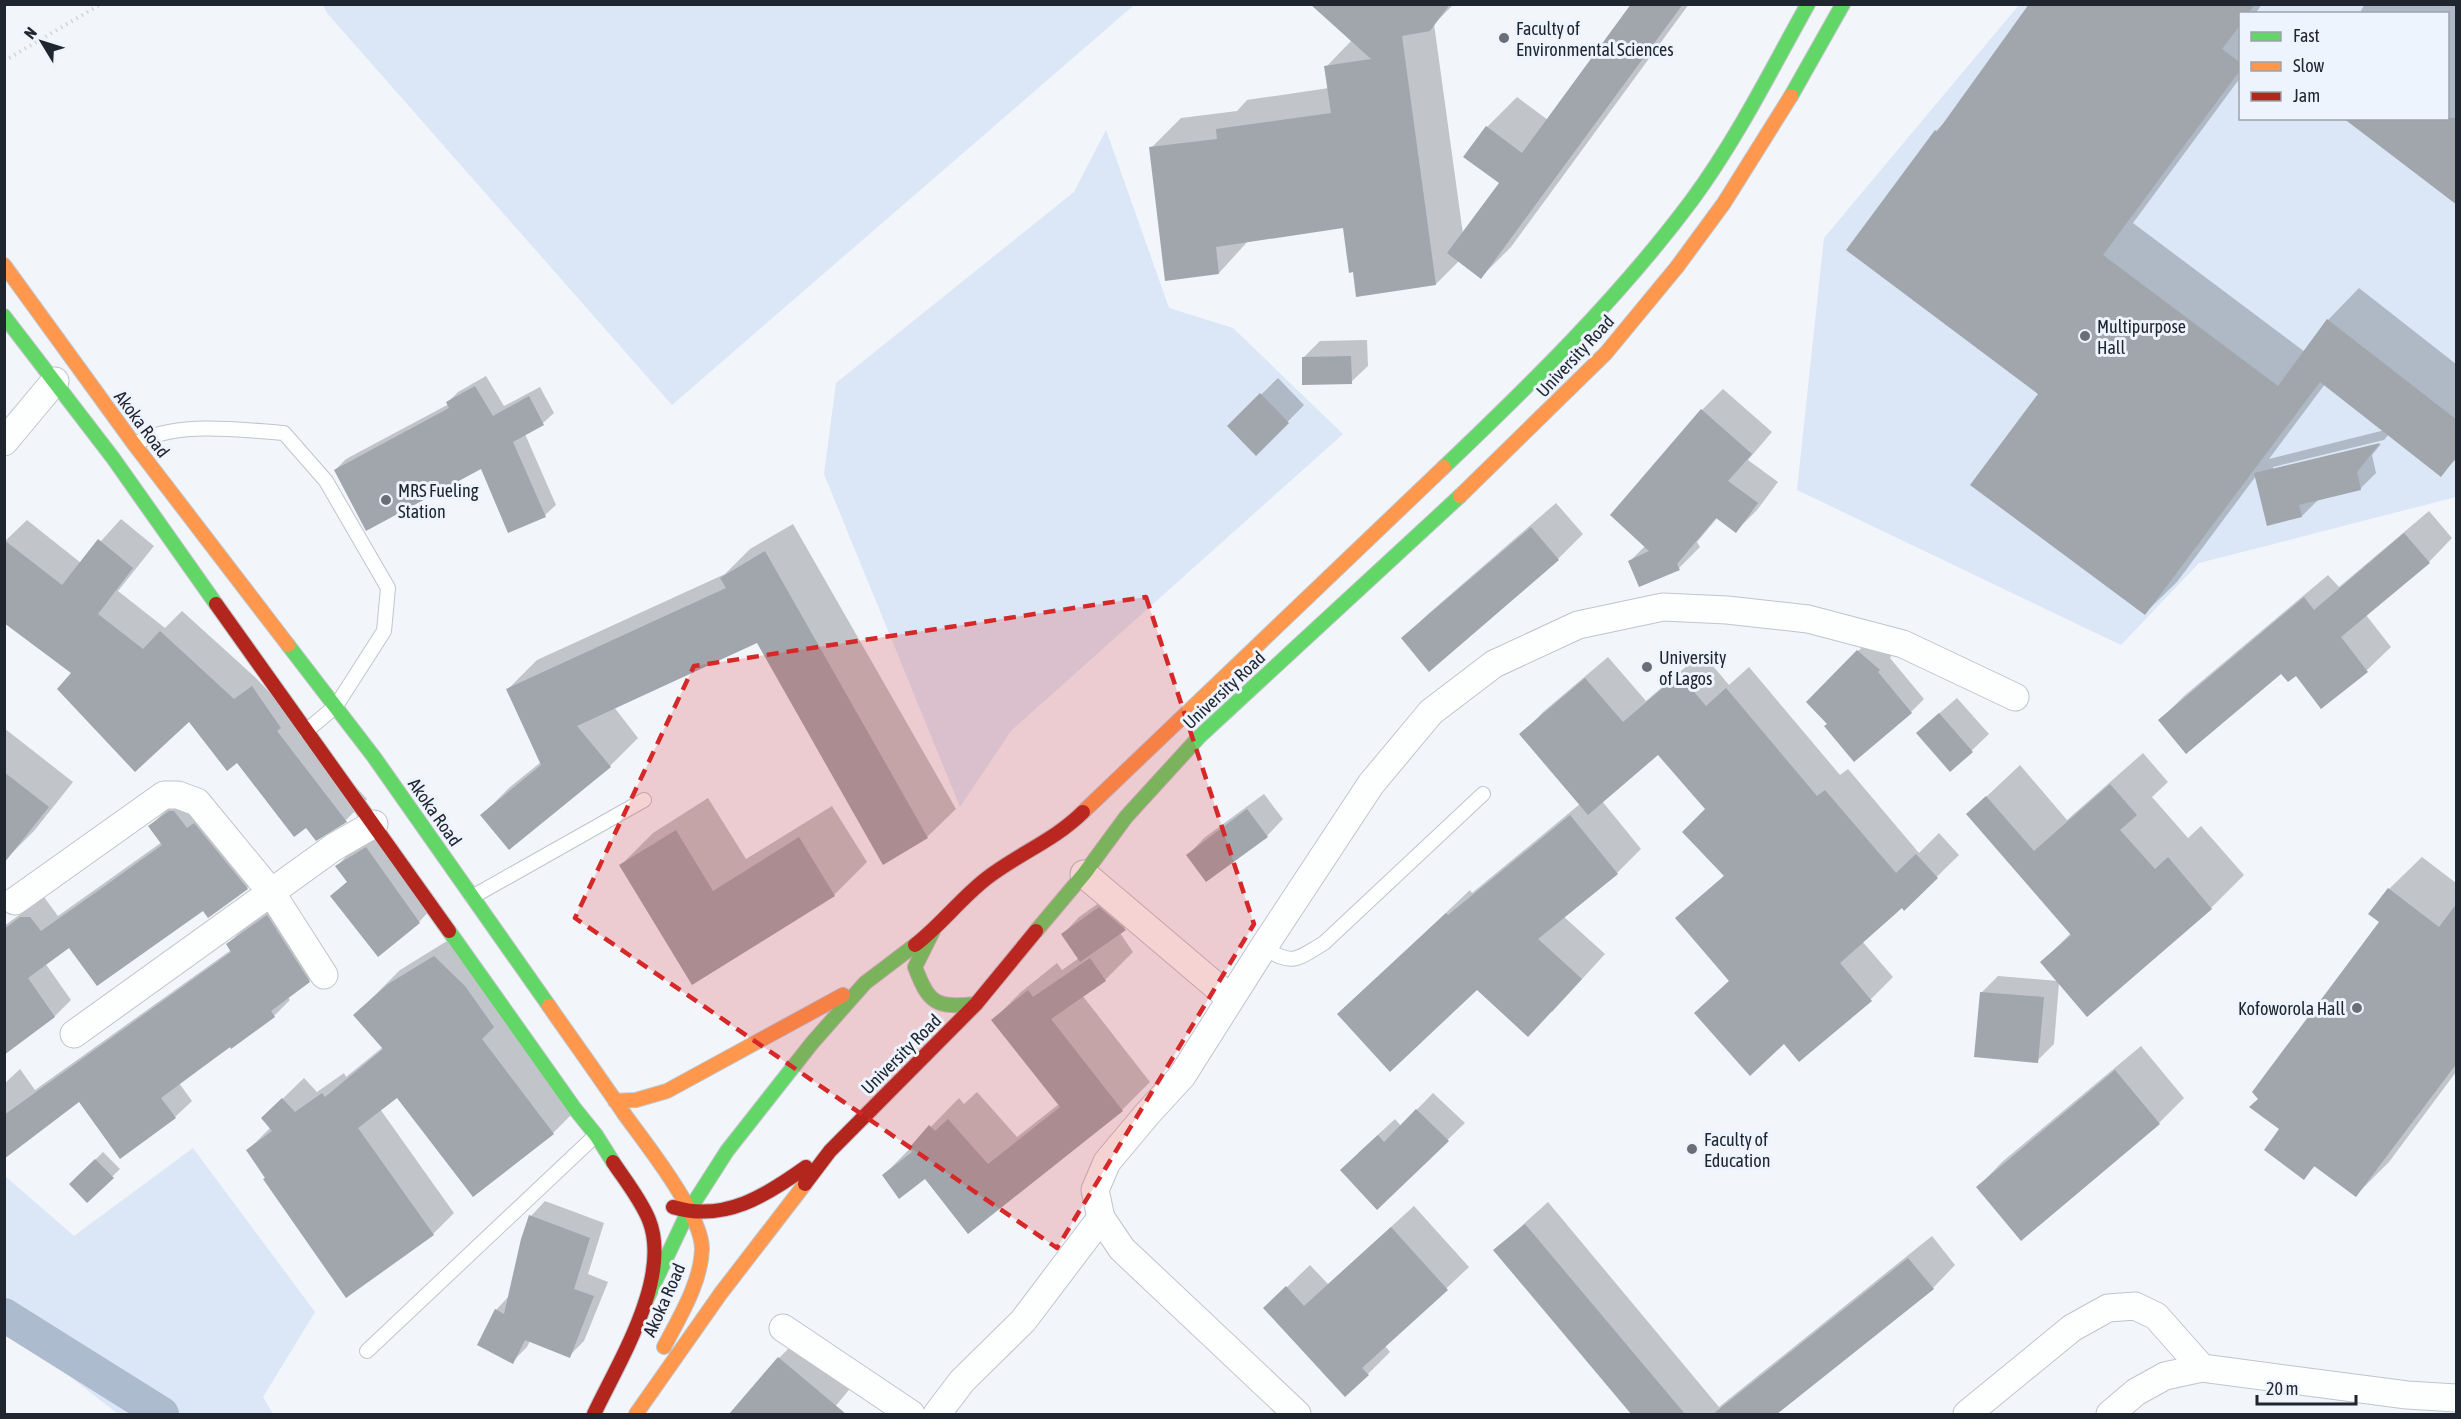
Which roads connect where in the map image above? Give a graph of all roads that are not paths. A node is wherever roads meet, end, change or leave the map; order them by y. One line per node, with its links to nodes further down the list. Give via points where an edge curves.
1 (1808, 4): 19 (main road, University Road, via 1748,112 1693,198 1588,325 1068,827 986,878)
2 (1843, 4): 15 (main road, University Road, via 1779,118 1725,203 1606,353 1474,483 1200,736 1126,817)
3 (4, 265): 7 (main road, Akoka Road)
4 (4, 316): 5 (main road)
5 (55, 381): 6 (street); 8 (main road)
6 (4, 442)
7 (134, 444): 8 (lane); 10 (main road, Akoka Road); 10 (lane, via 150,435 212,428 284,433 326,481 388,588 384,631)
8 (113, 458): 11 (main road)
9 (2015, 697): 20 (street, via 1903,644 1808,618 1663,607 1578,625 1494,664 1431,712 1371,784)
10 (336, 706): 11 (lane); 17 (main road, Akoka Road)
11 (306, 731): 14 (main road)
12 (1483, 794): 20 (lane, via 1324,943 1299,958 1284,959)
13 (644, 800): 17 (lane)
14 (374, 824): 16 (street); 27 (main road)
15 (1084, 874): 23 (street); 24 (main road, University Road)
16 (271, 892): 18 (street, via 197,802 164,795); 21 (street); 25 (street)
17 (472, 897): 26 (main road, Akoka Road)
18 (15, 901)
19 (934, 930): 22 (main road, University Road); 24 (main road, via 915,967 925,993 948,1007)
20 (1263, 948): 23 (street)
21 (324, 975)
22 (865, 983): 26 (main road, via 667,1091); 30 (main road, University Road, via 812,1042 735,1142)
23 (1230, 998): 31 (street, via 1182,1076 1107,1162 1095,1190)
24 (976, 1004): 28 (main road, University Road)
25 (74, 1034)
26 (615, 1101): 30 (main road, Akoka Road, via 673,1183)
27 (596, 1135): 29 (main road); 34 (lane)
28 (830, 1151): 30 (main road, via 756,1201 737,1208); 39 (main road, University Road, via 721,1293)
29 (628, 1186): 30 (main road, via 658,1203); 32 (main road, via 653,1232 655,1255)
30 (688, 1212): 32 (main road, University Road); 38 (main road, Akoka Road, via 702,1246 700,1264 678,1319)
31 (1101, 1218): 41 (street, via 1023,1321 962,1382); 42 (street, via 1122,1249)
32 (645, 1303): 37 (main road)
33 (783, 1328): 40 (street)
34 (367, 1351)
35 (2202, 1368): 36 (street); 43 (street, via 2157,1316 2135,1306 2109,1308 2072,1328); 44 (street, via 2165,1376 2136,1392)
36 (2457, 1398)
37 (594, 1414)
38 (628, 1414)
39 (636, 1414)
40 (911, 1414)
41 (937, 1414)
42 (1297, 1414)
43 (1967, 1414)
44 (2110, 1414)

